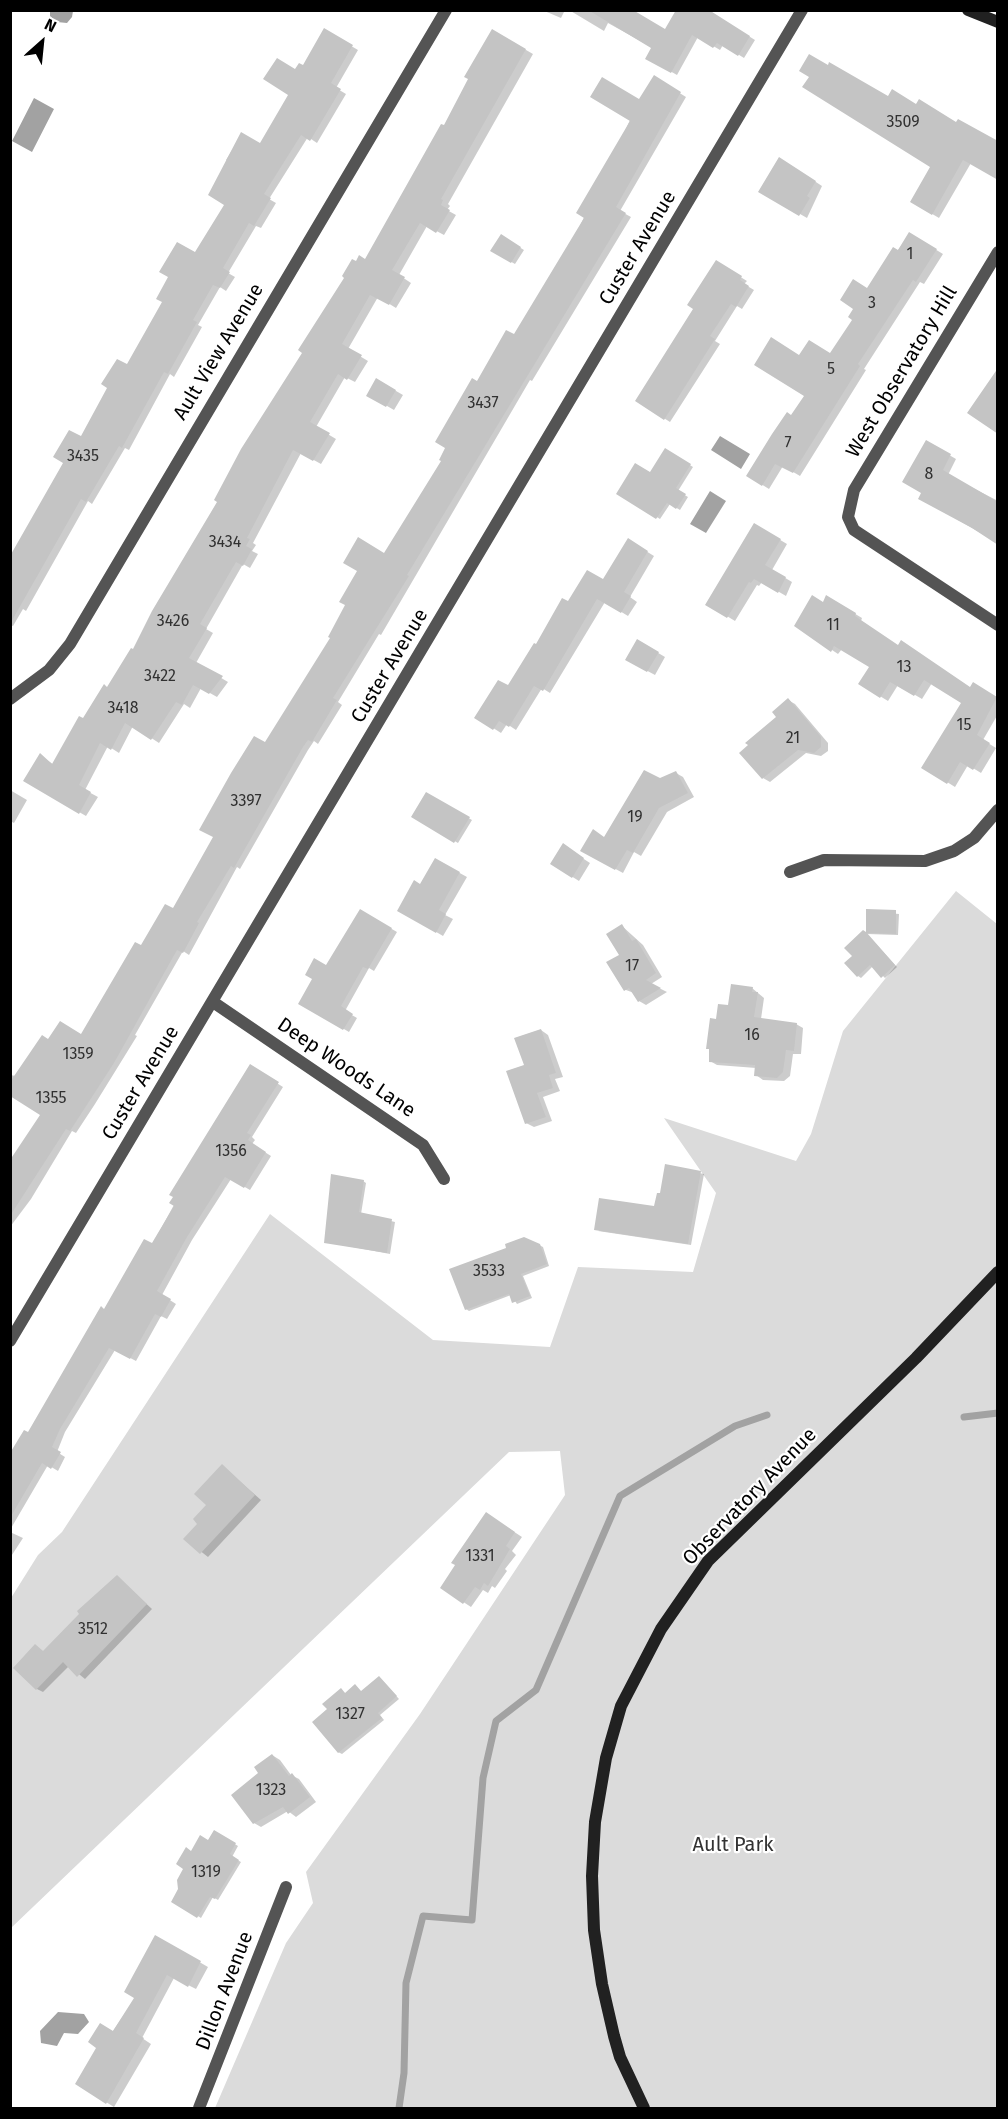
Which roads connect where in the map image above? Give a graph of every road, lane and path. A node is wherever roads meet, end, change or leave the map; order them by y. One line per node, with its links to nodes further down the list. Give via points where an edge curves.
1 (446, 10): 7 (street, Ault View Avenue, via 70,644 50,670)
2 (802, 10): 10 (street, Custer Avenue)
3 (968, 10): 4 (street)
4 (998, 22)
5 (998, 252): 6 (street, West Observatory Hill, via 854,490 848,517 854,530)
6 (998, 625)
7 (10, 699)
8 (998, 810): 9 (street, via 974,838 954,851 925,861 824,860)
9 (790, 872)
10 (213, 1002): 11 (street, Deep Woods Lane, via 423,1144); 13 (street, Custer Avenue)
11 (444, 1179)
12 (998, 1272): 16 (street, Observatory Avenue, via 916,1358 708,1561 661,1629 621,1706 606,1758 595,1822 594,1930 614,2036)
13 (10, 1341)
14 (286, 1887): 15 (street, Dillon Avenue)
15 (199, 2109)
16 (644, 2109)

